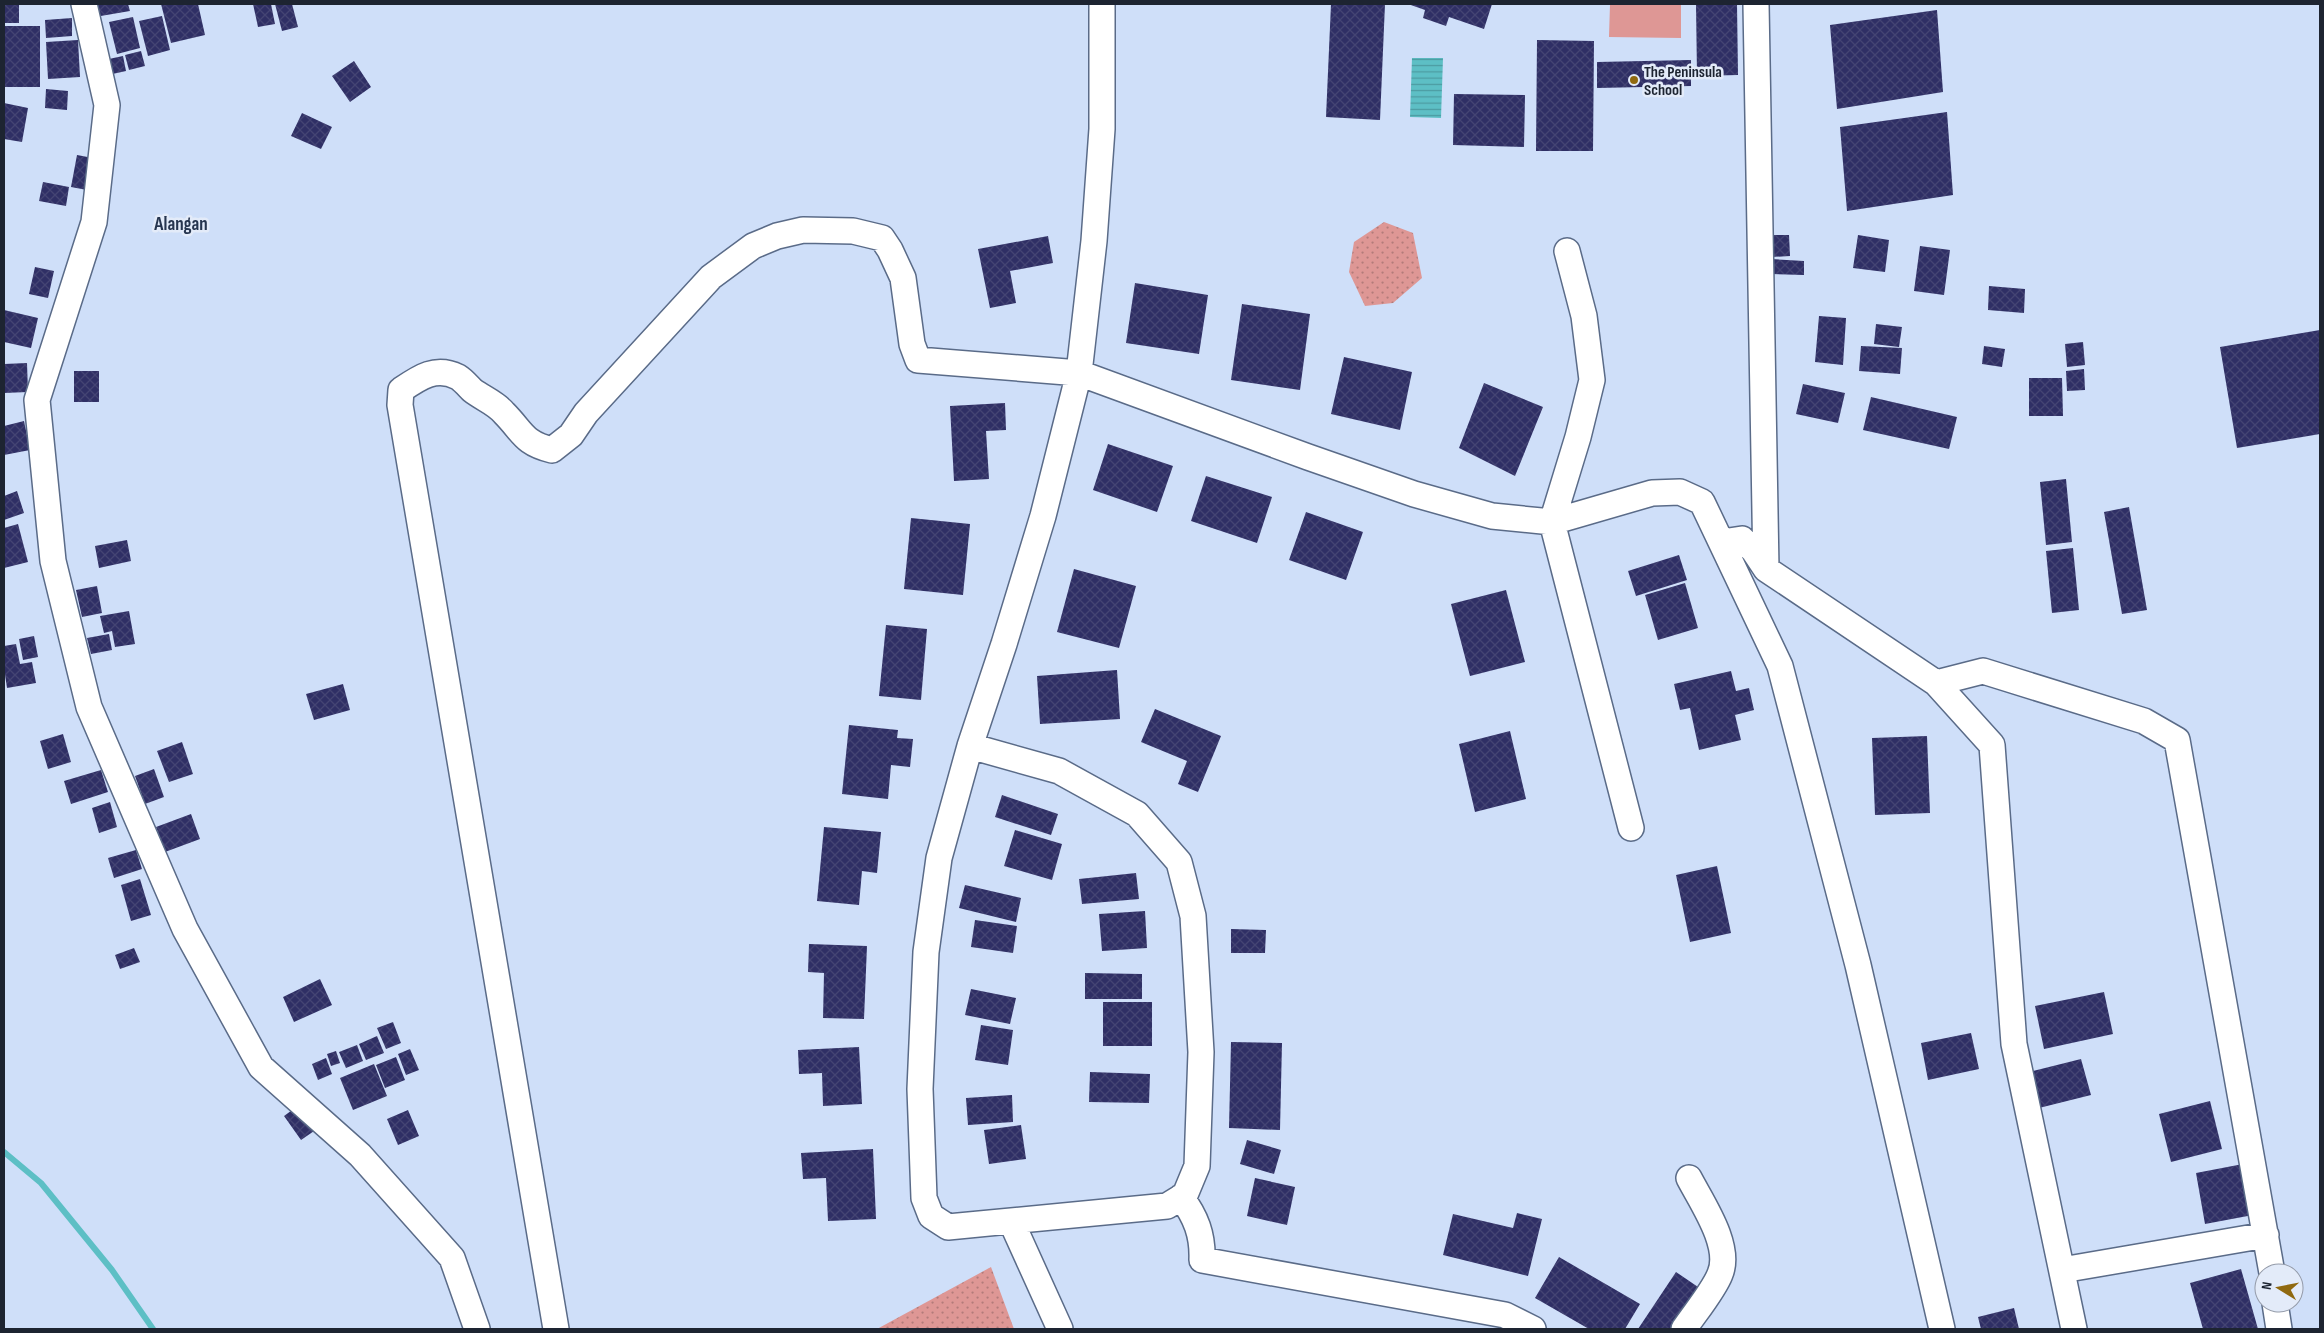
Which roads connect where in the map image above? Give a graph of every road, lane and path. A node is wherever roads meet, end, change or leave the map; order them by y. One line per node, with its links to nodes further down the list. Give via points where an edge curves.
1 (84, 4): 19 (street, via 107,105 94,222 36,400 53,562 89,707 185,929 261,1067 360,1155 452,1258)
2 (1102, 4): 5 (street, via 1102,129 1094,241)
3 (1756, 4): 8 (street)
4 (1568, 251): 6 (street, via 1584,316 1592,380)
5 (1079, 373): 6 (street, via 1414,494 1492,516); 10 (street, via 1043,516); 20 (street, via 918,360 912,344 903,278 882,238 853,231 823,229 777,236 753,246 711,277 586,413 571,435 552,450 536,446 522,435 503,411 459,378 437,371 401,390 400,405)
6 (1552, 522): 7 (street, via 1652,493 1680,492 1702,502); 11 (street)
7 (1722, 542): 8 (street, via 1742,539); 24 (street, via 1780,666 1858,965)
8 (1766, 569): 9 (street)
9 (1936, 683): 15 (street, via 1983,671 2144,721 2177,740); 17 (street, via 1992,745 2014,1044)
10 (970, 746): 13 (street, via 1060,771 1136,814 1179,862 1193,916 1201,1052 1197,1166 1185,1195); 14 (street, via 939,858 926,952 920,1089 924,1198 931,1216 948,1227)
11 (1631, 828)
12 (1689, 1178): 23 (street, via 1723,1249 1720,1274)
13 (1181, 1197): 14 (street, via 1167,1206); 22 (street, via 1194,1215 1200,1231 1202,1260 1505,1315)
14 (1012, 1223): 21 (street)
15 (2266, 1234): 16 (street); 17 (street)
16 (2270, 1263)
17 (2062, 1270): 25 (street)
18 (2277, 1313): 26 (street)
19 (478, 1329)
20 (556, 1329)
21 (1060, 1329)
22 (1533, 1329)
23 (1684, 1329)
24 (1942, 1329)
25 (2074, 1329)
26 (2279, 1329)

